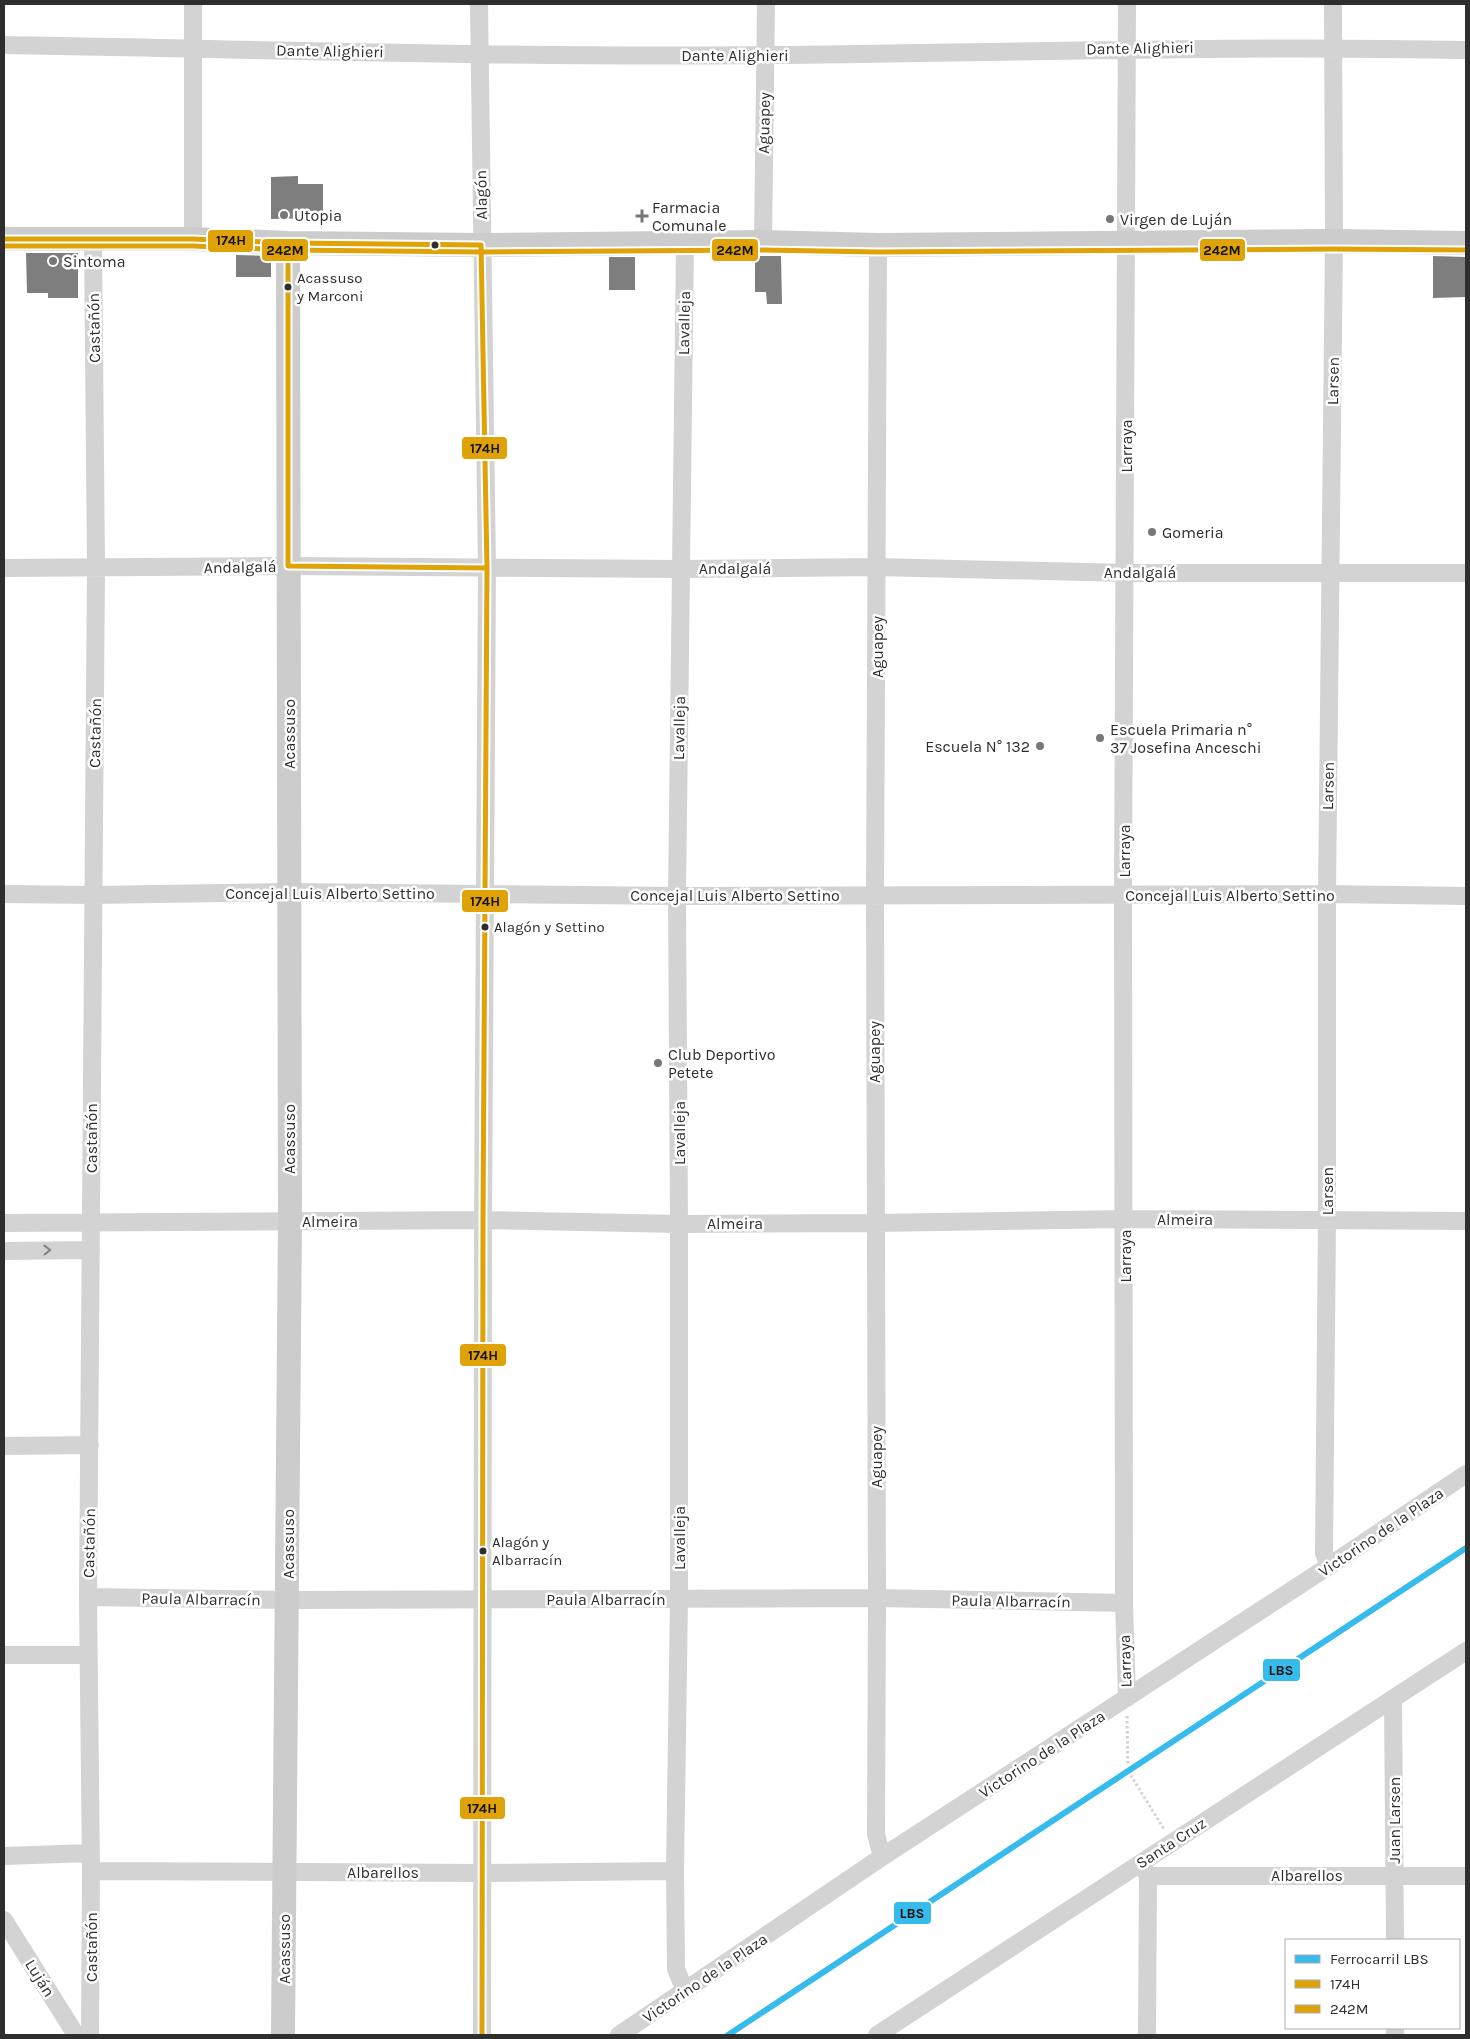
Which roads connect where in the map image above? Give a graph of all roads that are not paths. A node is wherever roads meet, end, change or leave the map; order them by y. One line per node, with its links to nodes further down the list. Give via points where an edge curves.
1 (193, 4): 8 (street)
2 (479, 4): 11 (street, Alagón)
3 (766, 4): 12 (street, Aguapey)
4 (1127, 4): 9 (street, Larraya)
5 (1333, 4): 7 (street, Larsen)
6 (4, 45): 8 (street, Dante Alighieri)
7 (1333, 47): 9 (street, Dante Alighieri); 10 (street, Dante Alighieri); 16 (street, Larsen)
8 (194, 48): 11 (street, Dante Alighieri); 14 (street)
9 (1126, 48): 12 (street, Dante Alighieri); 20 (street, Larraya)
10 (1466, 50)
11 (479, 54): 12 (street, Dante Alighieri); 22 (street, Alagón)
12 (765, 55): 17 (street, Aguapey)
13 (4, 239): 15 (street)
14 (193, 239): 15 (street); 18 (street)
15 (93, 240): 26 (street, Castañón)
16 (1334, 241): 20 (street); 21 (street); 31 (street, Larsen)
17 (763, 242): 19 (street); 23 (street)
18 (288, 243): 22 (street); 24 (street, Acassuso)
19 (684, 243): 22 (street); 29 (street, Lavalleja)
20 (1126, 243): 23 (street); 30 (street, Larraya)
21 (1466, 243)
22 (481, 245): 27 (street, Alagón)
23 (878, 245): 28 (street, Aguapey)
24 (288, 566): 26 (street, Andalgalá); 27 (street, Andalgalá); 33 (street, Acassuso)
25 (4, 568): 26 (street, Andalgalá)
26 (96, 568): 37 (street, Castañón)
27 (487, 568): 29 (street, Andalgalá); 34 (street, Alagón)
28 (877, 568): 29 (street, Andalgalá); 30 (street, Andalgalá); 38 (street, Aguapey)
29 (680, 569): 39 (street, Lavalleja)
30 (1125, 573): 31 (street, Andalgalá); 40 (street, Larraya)
31 (1330, 573): 32 (street, Andalgalá); 36 (street, Larsen)
32 (1466, 573)
33 (289, 892): 34 (street, Concejal Luis Alberto Settino); 37 (street, Concejal Luis Alberto Settino); 45 (street, Acassuso)
34 (484, 893): 39 (street, Concejal Luis Alberto Settino); 44 (street, Alagón)
35 (4, 894): 37 (street, Concejal Luis Alberto Settino)
36 (1327, 894): 40 (street, Concejal Luis Alberto Settino); 41 (street, Concejal Luis Alberto Settino); 43 (street, Larsen)
37 (93, 895): 47 (street, Castañón)
38 (874, 895): 39 (street, Concejal Luis Alberto Settino); 40 (street, Concejal Luis Alberto Settino); 49 (street, Aguapey)
39 (677, 896): 50 (street, Lavalleja)
40 (1123, 896): 42 (street, Larraya)
41 (1466, 896)
42 (1125, 1219): 43 (street, Almeira); 49 (street, Almeira); 62 (street, Larraya)
43 (1327, 1219): 46 (street, Almeira); 56 (street, Larsen, via 1324,1553)
44 (483, 1220): 45 (street, Almeira); 50 (street, Almeira); 59 (street, Alagón)
45 (290, 1221): 47 (street, Almeira); 61 (street, Acassuso)
46 (1466, 1221)
47 (91, 1222): 48 (street, Almeira); 51 (street, Castañón)
48 (4, 1223)
49 (874, 1223): 50 (street, Almeira); 58 (street, Aguapey)
50 (679, 1224): 60 (street, Lavalleja)
51 (91, 1250): 52 (street, one-way to 51); 53 (street, Castañón)
52 (4, 1251)
53 (90, 1445): 54 (street); 57 (street, Castañón)
54 (4, 1446)
55 (1466, 1474): 56 (street, Victorino de la Plaza)
56 (1329, 1566): 66 (street, Victorino de la Plaza)
57 (88, 1597): 61 (street, Paula Albarracín); 64 (street, Castañón)
58 (877, 1598): 60 (street, Paula Albarracín); 62 (street, Paula Albarracín); 70 (street, Aguapey, via 876,1834)
59 (482, 1599): 60 (street, Paula Albarracín); 61 (street, Paula Albarracín); 75 (street, Alagón)
60 (679, 1599): 73 (street, Lavalleja)
61 (287, 1600): 74 (street, Acassuso)
62 (1124, 1603): 66 (street, Larraya)
63 (1466, 1651): 67 (street, Santa Cruz)
64 (88, 1655): 65 (street); 68 (street, Castañón)
65 (4, 1656)
66 (1127, 1698): 70 (street, Victorino de la Plaza)
67 (1393, 1699): 71 (street, Santa Cruz, via 1172,1843); 76 (street, Juan Larsen)
68 (90, 1853): 69 (street); 72 (street, Castañón)
69 (4, 1856)
70 (882, 1857): 80 (street, Victorino de la Plaza)
71 (1145, 1870): 76 (street, Albarellos); 86 (street, Santa Cruz); 87 (street)
72 (91, 1871): 74 (street, Albarellos); 82 (street, Castañón)
73 (675, 1871): 75 (street, Albarellos); 80 (street, Lavalleja, via 676,1969)
74 (284, 1872): 75 (street, Albarellos); 83 (street, Acassuso)
75 (481, 1873): 84 (street, Alagón)
76 (1394, 1875): 77 (street, Albarellos); 79 (street, Juan Larsen)
77 (1466, 1876)
78 (4, 1920): 81 (street, Luján)
79 (1395, 1939)
80 (684, 1991): 85 (street, Victorino de la Plaza)
81 (71, 2034)
82 (90, 2035)
83 (283, 2035)
84 (482, 2035)
85 (619, 2035)
86 (877, 2035)
87 (1147, 2035)

